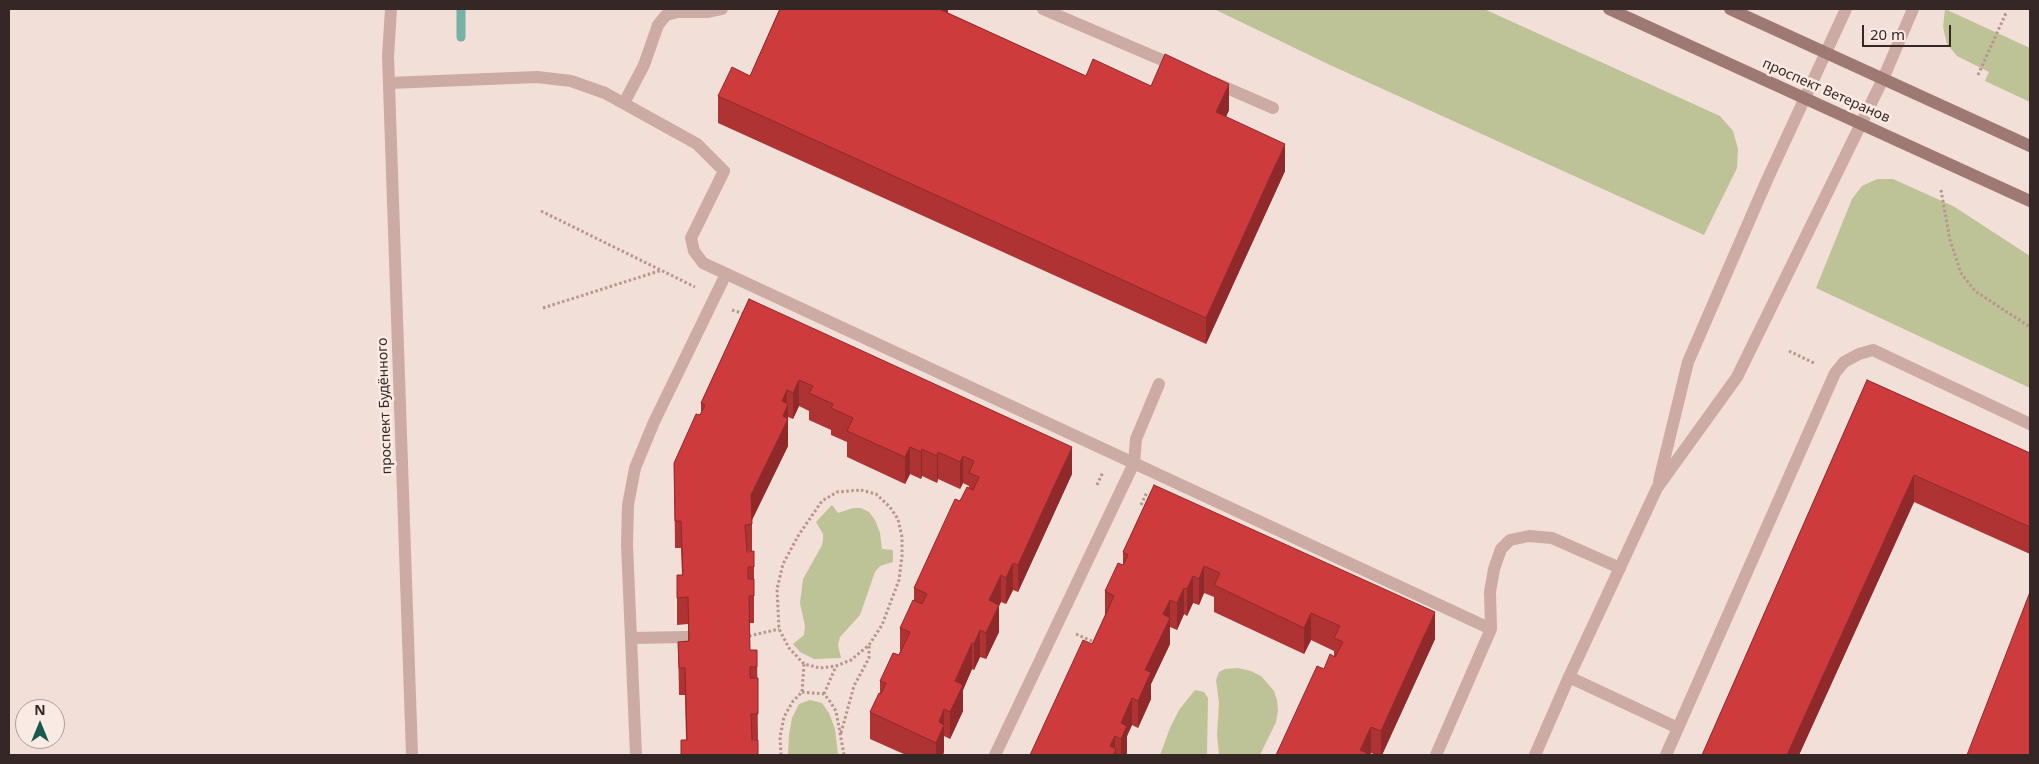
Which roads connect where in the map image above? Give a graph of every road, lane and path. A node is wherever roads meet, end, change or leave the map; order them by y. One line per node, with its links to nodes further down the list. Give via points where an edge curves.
1 (382, 9): 11 (street, проспект Будённого)
2 (391, 9): 11 (street, проспект Будённого)
3 (722, 9): 18 (street, via 666,15 658,25 644,65)
4 (1043, 9): 12 (street)
5 (1609, 9): 17 (main road, проспект Ветеранов)
6 (1730, 9): 10 (main road)
7 (1846, 9): 10 (street)
8 (1913, 9): 15 (street)
9 (2006, 13): 13 (path)
10 (1827, 53): 15 (main road); 17 (street)
11 (388, 56): 16 (street, проспект Будённого)
12 (1185, 70)
13 (1978, 75)
14 (1202, 77): 19 (street)
15 (1883, 79): 20 (street); 21 (main road)
16 (389, 82): 18 (street, via 537,77 571,81); 54 (street, проспект Будённого)
17 (1805, 98): 20 (main road, проспект Ветеранов); 39 (street, via 1688,362)
18 (624, 103): 26 (street, via 697,144 724,171 691,238 694,251 703,263)
19 (1273, 108)
20 (1860, 123): 23 (main road, проспект Ветеранов); 39 (street, via 1737,377)
21 (2030, 146)
22 (1941, 190): 31 (path, via 1950,240 1961,273 1975,291)
23 (2030, 201)
24 (541, 211): 25 (path)
25 (663, 270): 27 (path); 28 (path)
26 (726, 274): 27 (street); 36 (street)
27 (714, 297): 45 (street, via 635,468 628,505 627,545)
28 (543, 308)
29 (725, 311): 30 (path)
30 (749, 316)
31 (2030, 327)
32 (1790, 351): 33 (path)
33 (1835, 373): 35 (street, via 1844,362 1873,350); 52 (street)
34 (1159, 384): 36 (street, via 1136,439)
35 (2030, 424)
36 (1134, 463): 42 (street); 58 (street)
37 (1099, 466): 38 (path)
38 (1103, 471)
39 (1657, 488): 40 (street)
40 (1620, 568): 42 (street, via 1552,538 1529,536 1510,540 1501,549 1494,569 1490,592); 49 (street)
41 (779, 629): 44 (path); 46 (path, via 777,589 783,564 798,536 822,501 837,492 861,490 876,494 890,507 898,519 902,537 899,580 882,625); 47 (path, via 789,648)
42 (1491, 629): 59 (street)
43 (688, 636): 45 (street)
44 (749, 636)
45 (631, 638): 55 (street)
46 (869, 645): 48 (path, via 851,660); 53 (path, via 869,658 854,686)
47 (804, 664): 48 (path, via 820,668); 50 (path)
48 (836, 666): 51 (path)
49 (1569, 677): 52 (street); 60 (street)
50 (802, 692): 51 (path); 56 (path, via 784,717)
51 (824, 694): 53 (path, via 836,711)
52 (1678, 728): 61 (street)
53 (841, 733): 57 (path)
54 (412, 755)
55 (636, 755)
56 (781, 755)
57 (844, 755)
58 (995, 755)
59 (1436, 755)
60 (1535, 755)
61 (1666, 755)

